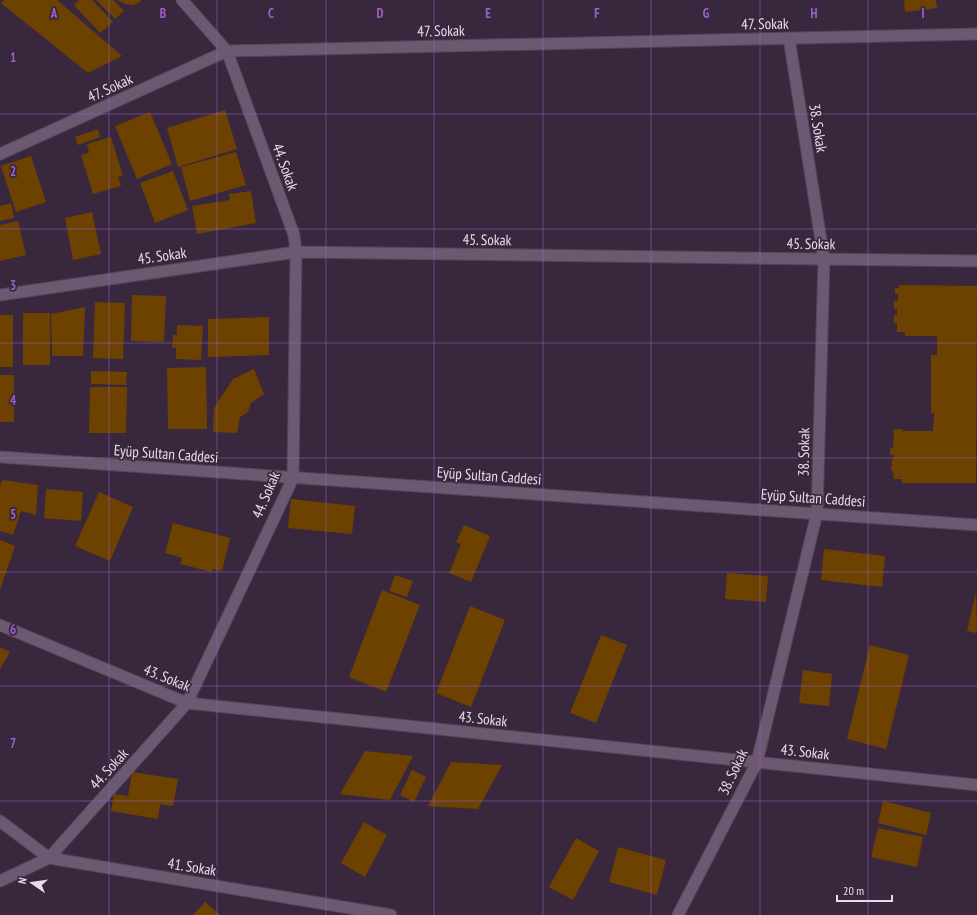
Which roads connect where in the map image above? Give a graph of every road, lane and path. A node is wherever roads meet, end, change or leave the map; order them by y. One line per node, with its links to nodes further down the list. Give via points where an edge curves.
1 (182, 0): 4 (street, 44. Sokak)
2 (977, 34): 3 (street, 47. Sokak)
3 (789, 38): 4 (street, 47. Sokak); 7 (street, 38. Sokak)
4 (227, 51): 5 (street, 47. Sokak); 6 (street, 44. Sokak, via 294,235)
5 (0, 154)
6 (296, 252): 7 (street, 45. Sokak); 9 (street, 45. Sokak); 11 (street, 44. Sokak)
7 (824, 259): 8 (street, 45. Sokak); 12 (street, 38. Sokak)
8 (977, 260)
9 (0, 295)
10 (0, 458): 11 (street, Eyüp Sultan Caddesi)
11 (293, 478): 12 (street, Eyüp Sultan Caddesi); 15 (street, 44. Sokak)
12 (817, 513): 13 (street, Eyüp Sultan Caddesi); 16 (street, 38. Sokak)
13 (977, 525)
14 (0, 625): 15 (street, 43. Sokak)
15 (186, 704): 16 (street, 43. Sokak); 19 (street, 44. Sokak)
16 (757, 762): 17 (street, 43. Sokak); 22 (street, 38. Sokak)
17 (977, 785)
18 (0, 821): 19 (street, 41. Sokak)
19 (49, 858): 20 (street, 44. Sokak); 21 (street, 41. Sokak)
20 (0, 881)
21 (391, 915)
22 (678, 915)

